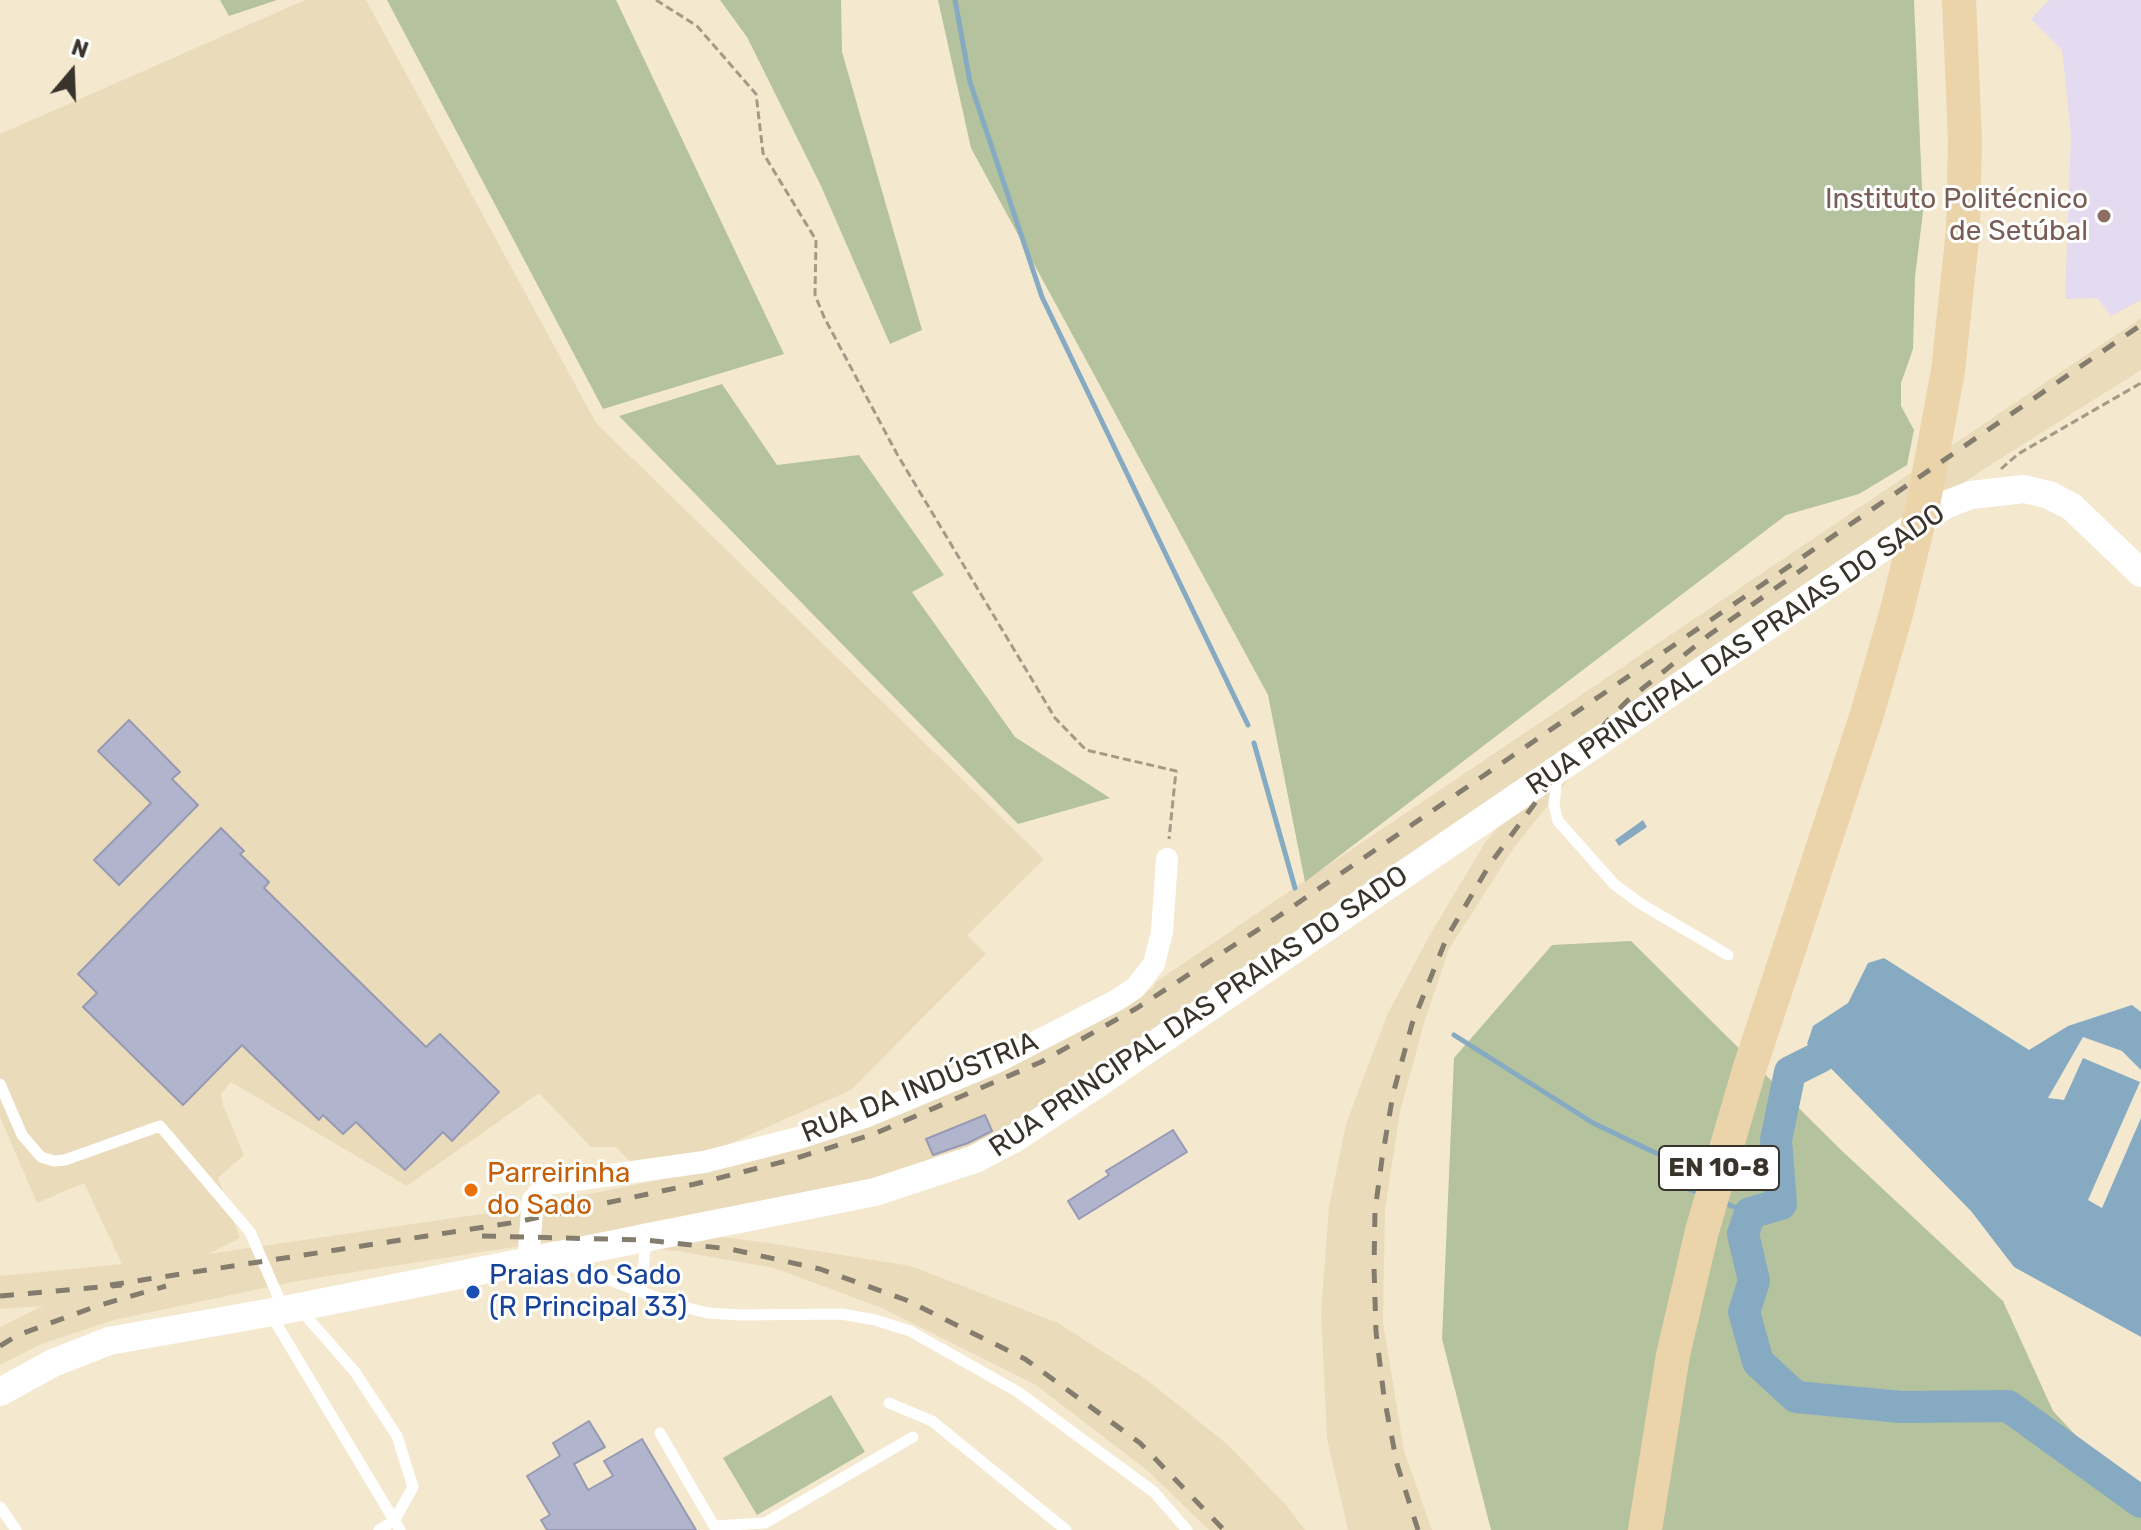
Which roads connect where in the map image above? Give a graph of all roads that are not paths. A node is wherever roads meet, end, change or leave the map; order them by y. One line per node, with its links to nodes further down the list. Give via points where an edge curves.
1 (1959, 0): 22 (main road, EN 10-8, via 1965,187 1959,276 1924,500 1896,614 1702,1231 1671,1368)
2 (2141, 573): 3 (street, RUA PRINCIPAL DAS PRAIAS DO SADO, via 2072,507 2049,495 2024,489 1971,495 1945,505)
3 (1558, 772): 5 (lane, via 1558,821 1614,884); 7 (street, RUA PRINCIPAL DAS PRAIAS DO SADO, via 996,1149 953,1169 875,1192)
4 (1167, 859): 8 (street, RUA DA INDÚSTRIA, via 1162,932 1154,964 1117,1000 997,1062 852,1121 704,1162 547,1184 533,1200)
5 (1728, 955)
6 (0, 1084): 10 (lane, via 22,1135 41,1157 54,1161 160,1126 250,1232)
7 (646, 1240): 8 (street, RUA PRINCIPAL DAS PRAIAS DO SADO); 9 (lane)
8 (538, 1259): 9 (lane); 10 (street, RUA PRINCIPAL DAS PRAIAS DO SADO)
9 (641, 1291): 21 (lane, via 708,1313 842,1314 910,1331 1018,1392 1154,1492)
10 (284, 1310): 11 (street, RUA PRINCIPAL DAS PRAIAS DO SADO, via 109,1341); 16 (lane); 16 (lane, via 355,1372 397,1436 413,1487)
11 (0, 1392)
12 (889, 1403): 20 (lane, via 932,1421)
13 (660, 1433): 17 (lane)
14 (913, 1437): 17 (lane, via 765,1523)
15 (0, 1507): 18 (lane)
16 (397, 1526): 19 (lane)
17 (710, 1528)
18 (16, 1530)
19 (379, 1530)
20 (1066, 1530)
21 (1187, 1530)
22 (1645, 1530)

